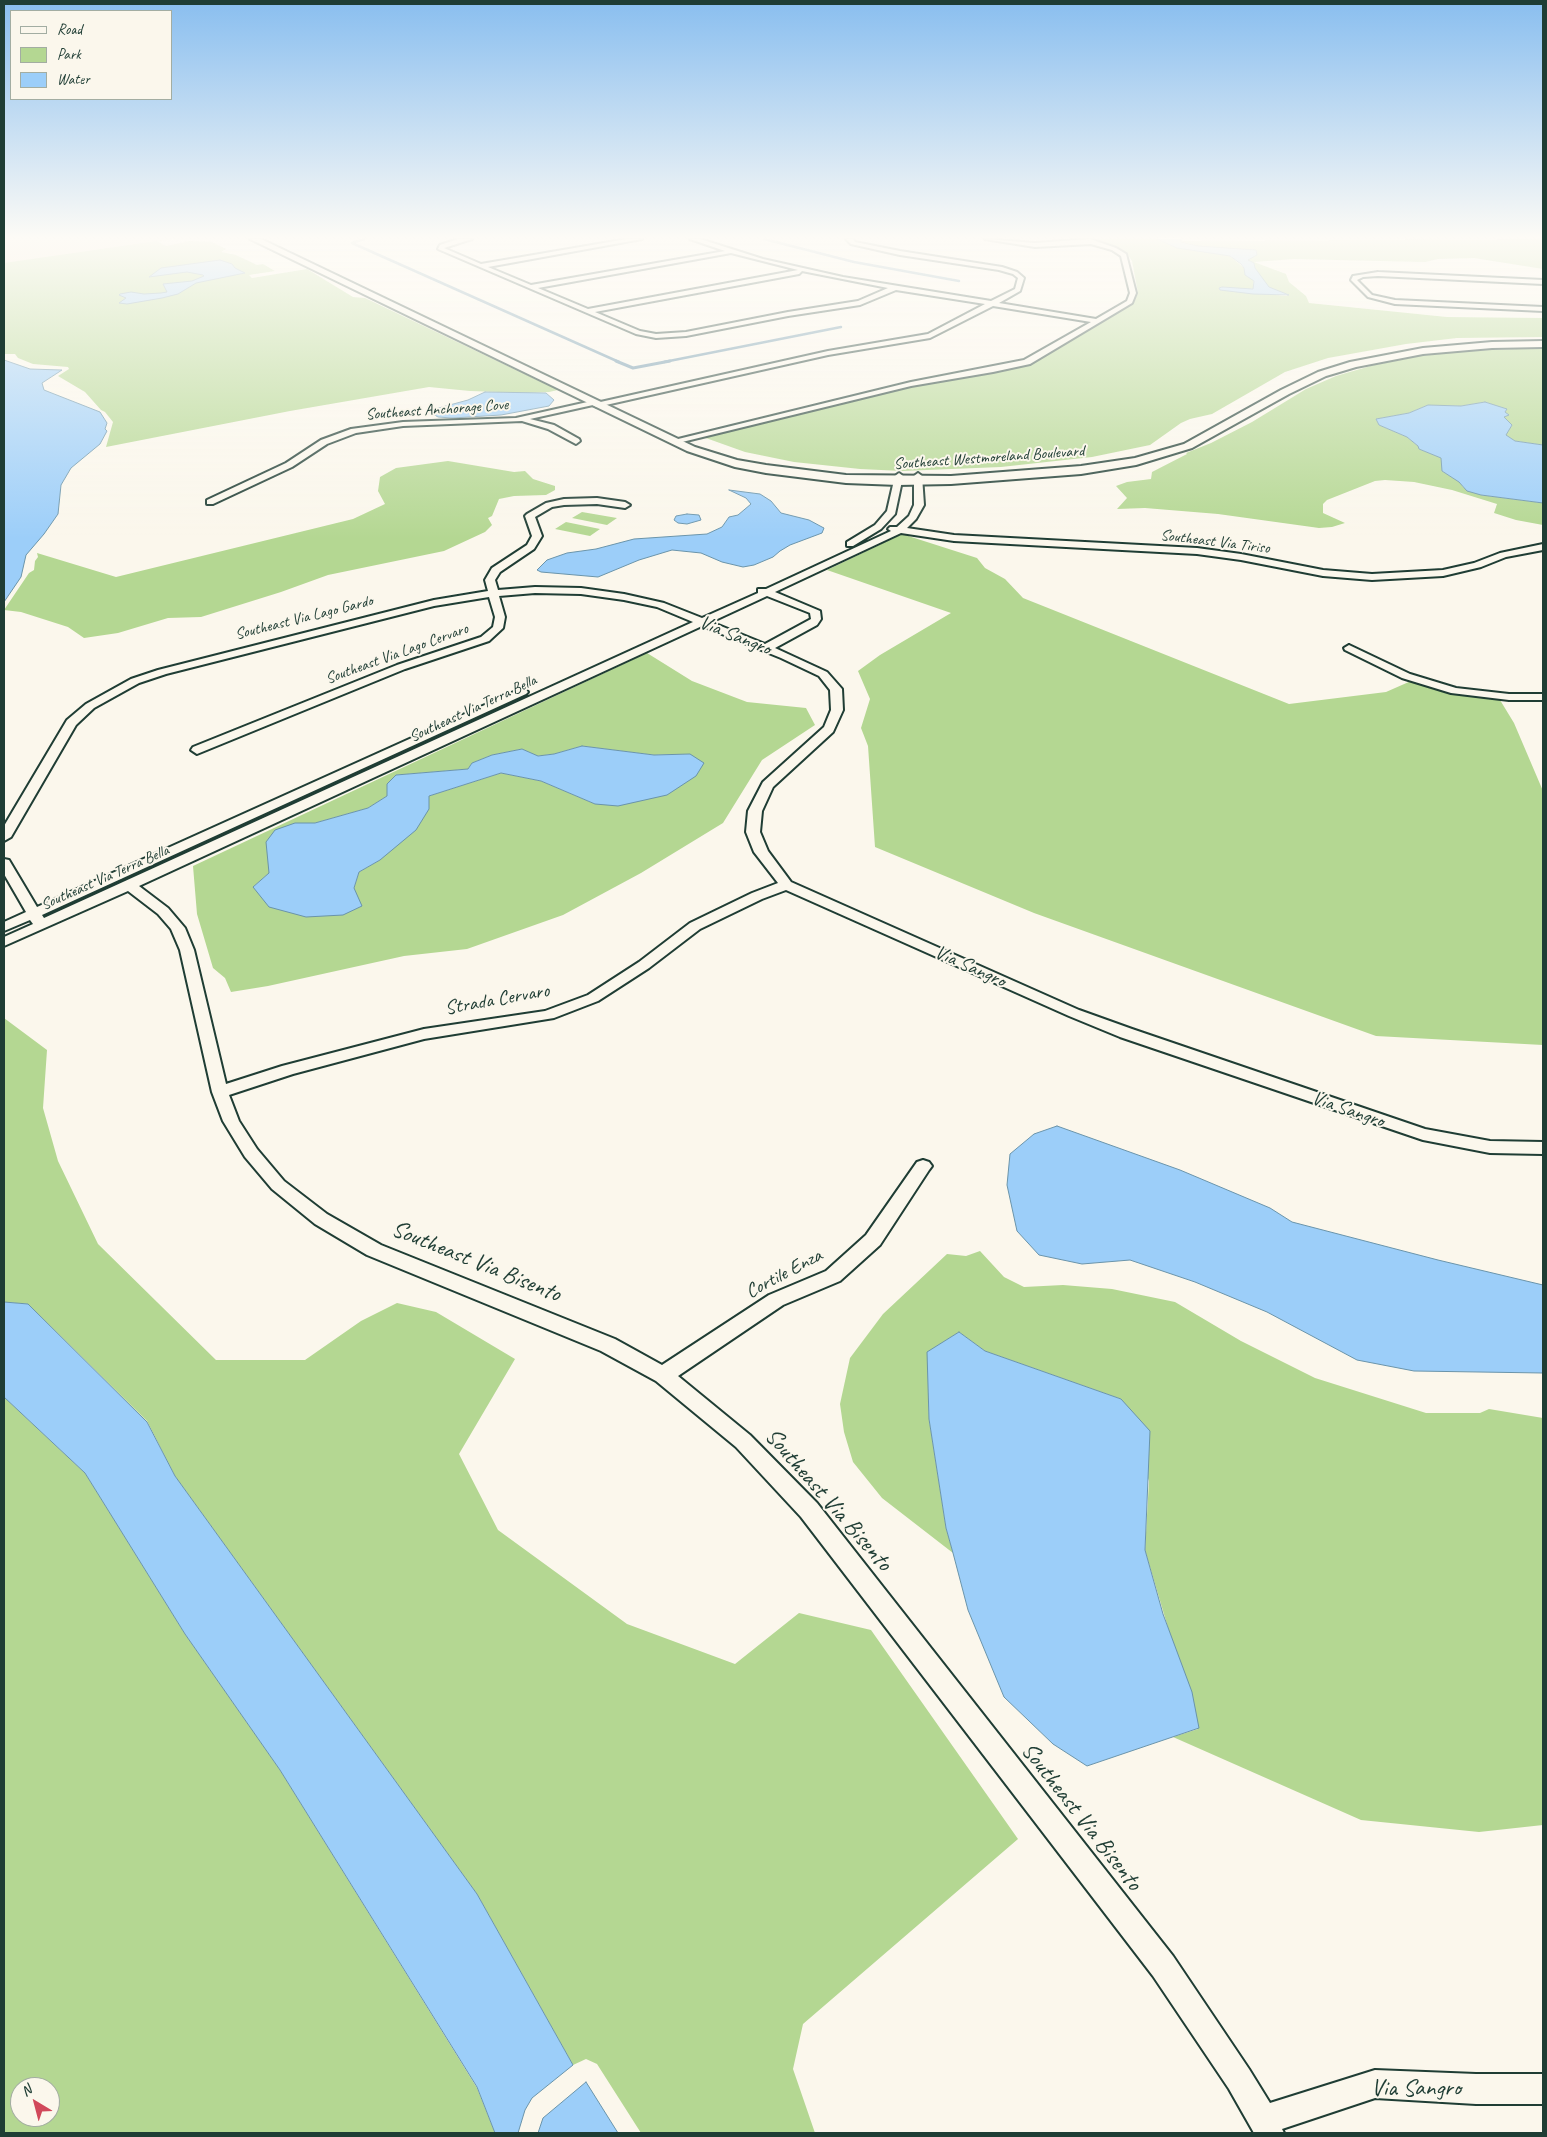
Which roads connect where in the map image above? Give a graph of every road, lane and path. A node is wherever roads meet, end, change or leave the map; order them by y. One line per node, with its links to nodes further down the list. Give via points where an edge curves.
1 (463, 339): 7 (street, Southeast Westmoreland Boulevard)
2 (471, 339): 7 (street, Southeast Westmoreland Boulevard)
3 (915, 339): 7 (street, via 828,354)
4 (1067, 339): 10 (street, via 1027,362 1013,366 911,384)
5 (1543, 340): 14 (street, Southeast Westmoreland Boulevard, via 1414,346 1342,360 1273,388 1173,442 1126,456)
6 (1543, 344): 14 (street, Southeast Westmoreland Boulevard, via 1423,351 1354,364 1322,374 1285,392 1188,446 1136,461 1081,470)
7 (600, 404): 8 (street, Southeast Anchorage Cove); 9 (street, Southeast Anchorage Cove); 10 (street, Southeast Westmoreland Boulevard); 12 (street, Southeast Westmoreland Boulevard)
8 (516, 420): 9 (street); 15 (street, Southeast Anchorage Cove, via 403,424 354,431 324,442 290,465)
9 (538, 423): 11 (street)
10 (686, 438): 12 (street); 13 (street, Southeast Westmoreland Boulevard, via 722,453 774,465)
11 (576, 441)
12 (674, 441): 13 (street, Southeast Westmoreland Boulevard, via 709,455 766,470 846,479)
13 (898, 479): 14 (street, Southeast Westmoreland Boulevard); 17 (street, Southeast Via Terra Bella, via 892,512)
14 (919, 479): 18 (street, Southeast Via Terra Bella, via 919,504)
15 (210, 502)
16 (625, 505): 21 (street, Southeast Via Lago Cervaro, via 583,500 549,505 537,511 530,516 537,536 531,547 496,570 490,580)
17 (878, 527): 18 (street, Southeast Via Tiriso); 20 (street, Southeast Via Terra Bella, via 835,552)
18 (899, 530): 19 (street, Southeast Via Tiriso, via 954,538 1197,551 1324,573 1372,577 1443,573); 22 (street, Southeast Via Terra Bella)
19 (1543, 546)
20 (754, 588): 22 (street); 23 (street, Southeast Via Terra Bella)
21 (493, 593): 23 (street, Southeast Via Lago Gardo, via 535,590 624,597 660,605); 27 (street, Southeast Via Lago Cervaro, via 500,618 498,628 485,639 401,666); 28 (street, Southeast Via Lago Gardo, via 434,603 162,672 111,693 72,723)
22 (768, 593): 23 (street, Southeast Via Terra Bella); 24 (street, via 815,611 816,619)
23 (695, 620): 24 (street, Via Sangro); 30 (street, Southeast Via Terra Bella); 32 (street, Southeast Via Terra Bella)
24 (766, 648): 31 (street, Via Sangro, via 823,674 836,690 837,710 829,729 767,785 754,811 753,832 762,852)
25 (1349, 648): 26 (street, via 1406,676 1455,691)
26 (1543, 697)
27 (197, 750)
28 (4, 837)
29 (4, 863): 32 (street)
30 (129, 885): 32 (street, Southeast Via Terra Bella); 35 (street, Southeast Via Bisento, via 163,911 178,928 187,950)
31 (786, 885): 35 (street, Strada Cervaro, via 695,926 593,998 548,1015 424,1034 288,1070); 36 (street, Via Sangro, via 1074,1013 1209,1062 1423,1134 1490,1147)
32 (37, 919): 33 (street, Southeast Via Terra Bella); 34 (street, Southeast Via Terra Bella)
33 (4, 927)
34 (4, 942)
35 (220, 1092): 38 (street, Southeast Via Bisento, via 231,1121 251,1153 278,1185 321,1219 374,1250 608,1345)
36 (1543, 1148)
37 (922, 1166): 38 (street, Cortile Enza, via 873,1240 833,1276 776,1300)
38 (663, 1375): 40 (street, Southeast Via Bisento, via 743,1441 809,1510 1163,1966 1239,2078)
39 (1543, 2089): 40 (street, Via Sangro, via 1375,2084)
40 (1266, 2126)

